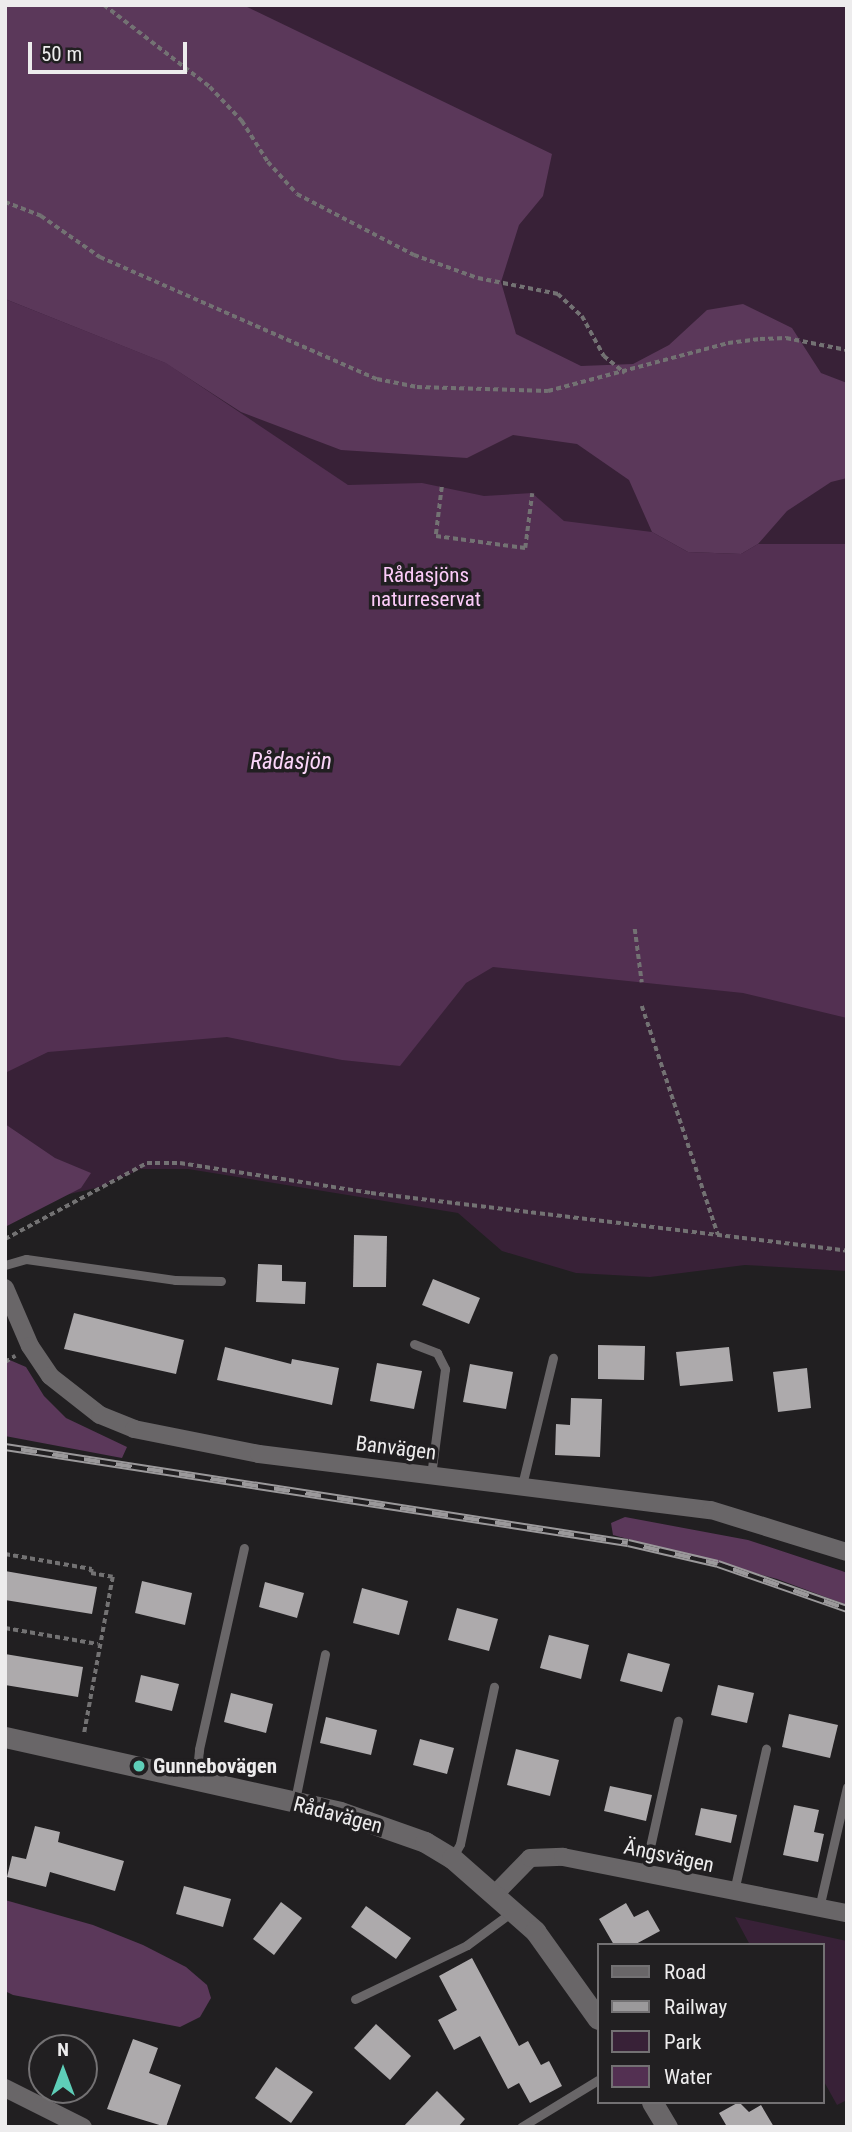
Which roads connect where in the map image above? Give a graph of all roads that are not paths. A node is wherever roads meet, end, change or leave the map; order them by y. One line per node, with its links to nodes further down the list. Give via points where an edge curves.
1 (5, 1265): 2 (lane, via 26,1259)
2 (221, 1282)
3 (5, 1288): 6 (street, Banvägen, via 30,1346 50,1376 100,1415 134,1429 200,1444)
4 (414, 1344): 6 (lane, via 436,1353 445,1369)
5 (553, 1358): 7 (lane)
6 (431, 1476): 7 (street, Banvägen)
7 (522, 1485): 9 (street, Banvägen, via 710,1510)
8 (244, 1548): 15 (lane, via 199,1749)
9 (847, 1552)
10 (325, 1654): 17 (lane)
11 (494, 1687): 18 (lane, via 460,1844)
12 (678, 1721): 19 (lane)
13 (5, 1737): 15 (street, Rådavägen)
14 (766, 1749): 20 (lane)
15 (196, 1781): 17 (street, Rådavägen)
16 (847, 1787): 22 (lane)
17 (294, 1803): 18 (street, Rådavägen, via 388,1827)
18 (453, 1858): 21 (street, Rådavägen)
19 (644, 1874): 20 (street, Ängsvägen); 21 (street, Ängsvägen, via 562,1857 530,1858)
20 (734, 1893): 22 (street, Ängsvägen)
21 (495, 1894): 23 (street, Rådavägen)
22 (819, 1908): 24 (street, Ängsvägen)
23 (514, 1910): 25 (lane, via 467,1945); 26 (street, Rådavägen)
24 (847, 1913)
25 (355, 1999)
26 (596, 2016)
27 (596, 2081): 31 (lane)
28 (5, 2088): 30 (street)
29 (653, 2104): 32 (street)
30 (83, 2127)
31 (521, 2127)
32 (667, 2127)

